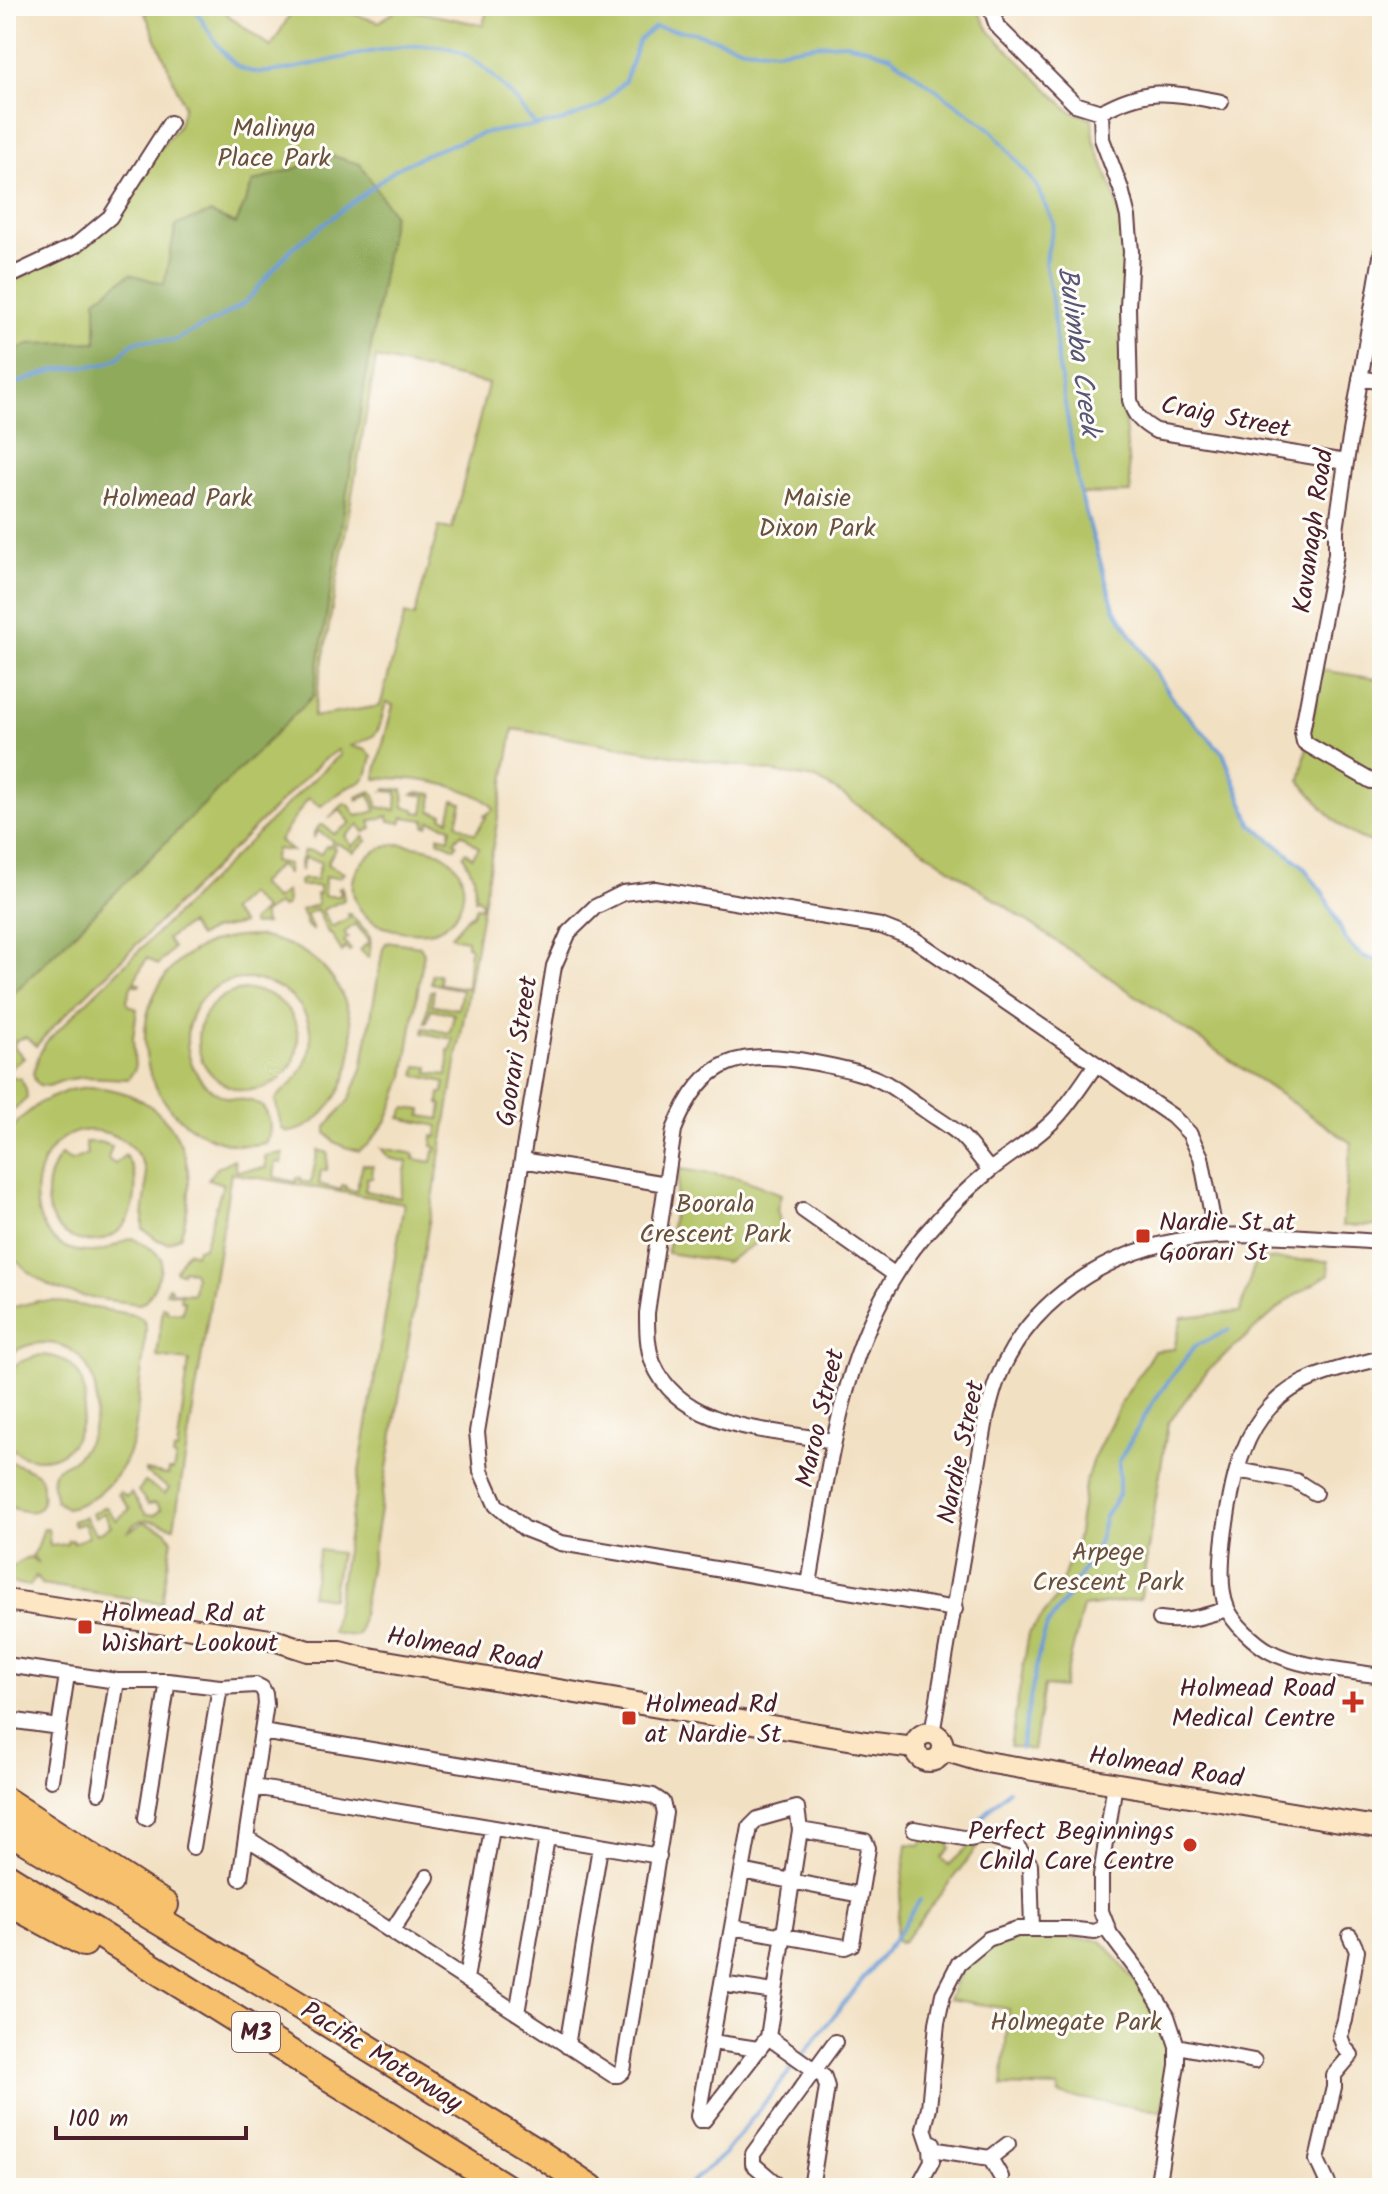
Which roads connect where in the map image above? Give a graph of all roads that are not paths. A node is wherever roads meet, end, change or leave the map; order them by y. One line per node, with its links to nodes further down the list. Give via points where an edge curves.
1 (990, 6): 3 (street, via 997,26 1075,104)
2 (1221, 102): 3 (street, via 1161,92 1141,94)
3 (1101, 112): 9 (street, Craig Street, via 1102,139 1129,229 1133,412 1156,431)
4 (170, 123): 6 (street, via 110,217 76,245)
5 (1382, 251): 7 (street, Kavanagh Road)
6 (6, 278)
7 (1360, 378): 8 (street); 9 (street, Kavanagh Road)
8 (1382, 382)
9 (1346, 462): 10 (street, Kavanagh Road, via 1336,554 1302,732 1304,742)
10 (1371, 781)
11 (1096, 1064): 12 (street, Goorari Street, via 914,939 881,926 655,889 623,893 595,907 569,932 554,966); 13 (street, Maroo Street, via 1054,1120); 16 (street, Goorari Street, via 1189,1133 1201,1157)
12 (522, 1160): 14 (street); 23 (street, Goorari Street, via 477,1432 481,1471 496,1505 525,1529 561,1543)
13 (990, 1170): 14 (street, via 959,1134 887,1084 860,1072 784,1057 753,1057 729,1063 695,1088 674,1130); 18 (street, Maroo Street, via 934,1224)
14 (666, 1184): 20 (street, via 647,1313 647,1341 663,1381 700,1413 726,1423)
15 (803, 1210): 18 (street)
16 (1216, 1236): 17 (street, Nardie Street); 25 (street, Nardie Street, via 1169,1242 1099,1267 1043,1310 1018,1341 987,1413)
17 (1382, 1242)
18 (894, 1274): 20 (street, Maroo Street, via 851,1368)
19 (1382, 1358): 21 (street, via 1326,1372 1271,1405 1252,1432)
20 (834, 1441): 23 (street, Maroo Street)
21 (1237, 1470): 22 (street, via 1296,1481); 26 (street, via 1222,1555)
22 (1315, 1493)
23 (809, 1584): 25 (street, Goorari Street)
24 (6, 1600): 37 (street, Holmead Road, via 915,1748 926,1761 939,1758)
25 (955, 1609): 37 (street, Nardie Street)
26 (1227, 1609): 27 (street, via 1198,1619); 30 (street, via 1245,1632 1288,1660)
27 (1160, 1619)
28 (6, 1665): 29 (street)
29 (67, 1675): 31 (street); 35 (street)
30 (1382, 1676)
31 (117, 1681): 32 (street); 41 (street)
32 (168, 1681): 33 (street); 43 (street)
33 (220, 1687): 36 (street, via 262,1688); 51 (street)
34 (16, 1721): 35 (street)
35 (59, 1727): 38 (street)
36 (262, 1732): 40 (street); 53 (street, via 653,1796 665,1813)
37 (938, 1742): 39 (street, Holmead Road, via 980,1761)
38 (51, 1780)
39 (1115, 1783): 44 (street, Holmead Road); 61 (street, via 1101,1875)
40 (254, 1787): 46 (street); 49 (street)
41 (99, 1792)
42 (6, 1801): 70 (highway, via 251,1962)
43 (146, 1818)
44 (1382, 1828)
45 (6, 1829): 70 (highway, Pacific Motorway / M3)
46 (492, 1829): 50 (street); 68 (street)
47 (914, 1829): 63 (street, via 969,1839 985,1836 1016,1845 1030,1864)
48 (800, 1830): 54 (street, via 797,1808 758,1819 750,1827); 58 (street); 59 (street, via 865,1841)
49 (247, 1838): 57 (street); 64 (street)
50 (547, 1838): 52 (street); 72 (street)
51 (193, 1847)
52 (600, 1847): 53 (street); 76 (street)
53 (659, 1856): 76 (street, via 623,2071 613,2075)
54 (742, 1871): 58 (street); 62 (street)
55 (6, 1876): 67 (highway, Pacific Motorway / M3)
56 (427, 1877): 64 (street)
57 (240, 1878)
58 (792, 1882): 59 (street); 65 (street)
59 (860, 1895): 65 (street, via 852,1944)
60 (6, 1901): 67 (highway, via 96,1949)
61 (1105, 1924): 63 (street, via 1083,1930); 77 (street, via 1167,2016)
62 (732, 1927): 65 (street); 69 (street)
63 (1032, 1928): 81 (street, via 988,1939 959,1963 943,1994 928,2112)
64 (392, 1931): 68 (street)
65 (783, 1936): 71 (street)
66 (1350, 1936): 85 (street, via 1357,1951 1345,2020 1352,2046 1349,2071 1334,2087 1317,2160)
67 (132, 1954): 86 (highway, Pacific Motorway / M3)
68 (466, 1979): 72 (street)
69 (722, 1984): 71 (street); 73 (street)
70 (277, 1992): 87 (highway, Pacific Motorway / M3)
71 (774, 1992): 75 (street)
72 (517, 2013): 76 (street)
73 (712, 2042): 75 (street); 75 (street, via 700,2120)
74 (835, 2042): 79 (street)
75 (763, 2043): 79 (street)
76 (567, 2046)
77 (1177, 2046): 78 (street); 90 (street)
78 (1254, 2061)
79 (804, 2063): 88 (street, via 753,2154 753,2164); 89 (street, via 824,2077 827,2087)
80 (1008, 2144): 82 (street)
81 (931, 2149): 82 (street); 84 (street, via 932,2161)
82 (990, 2158): 83 (street)
83 (1001, 2177)
84 (920, 2185)
85 (1327, 2187)
86 (507, 2188)
87 (591, 2188)
88 (781, 2188)
89 (811, 2188)
90 (1157, 2188)

